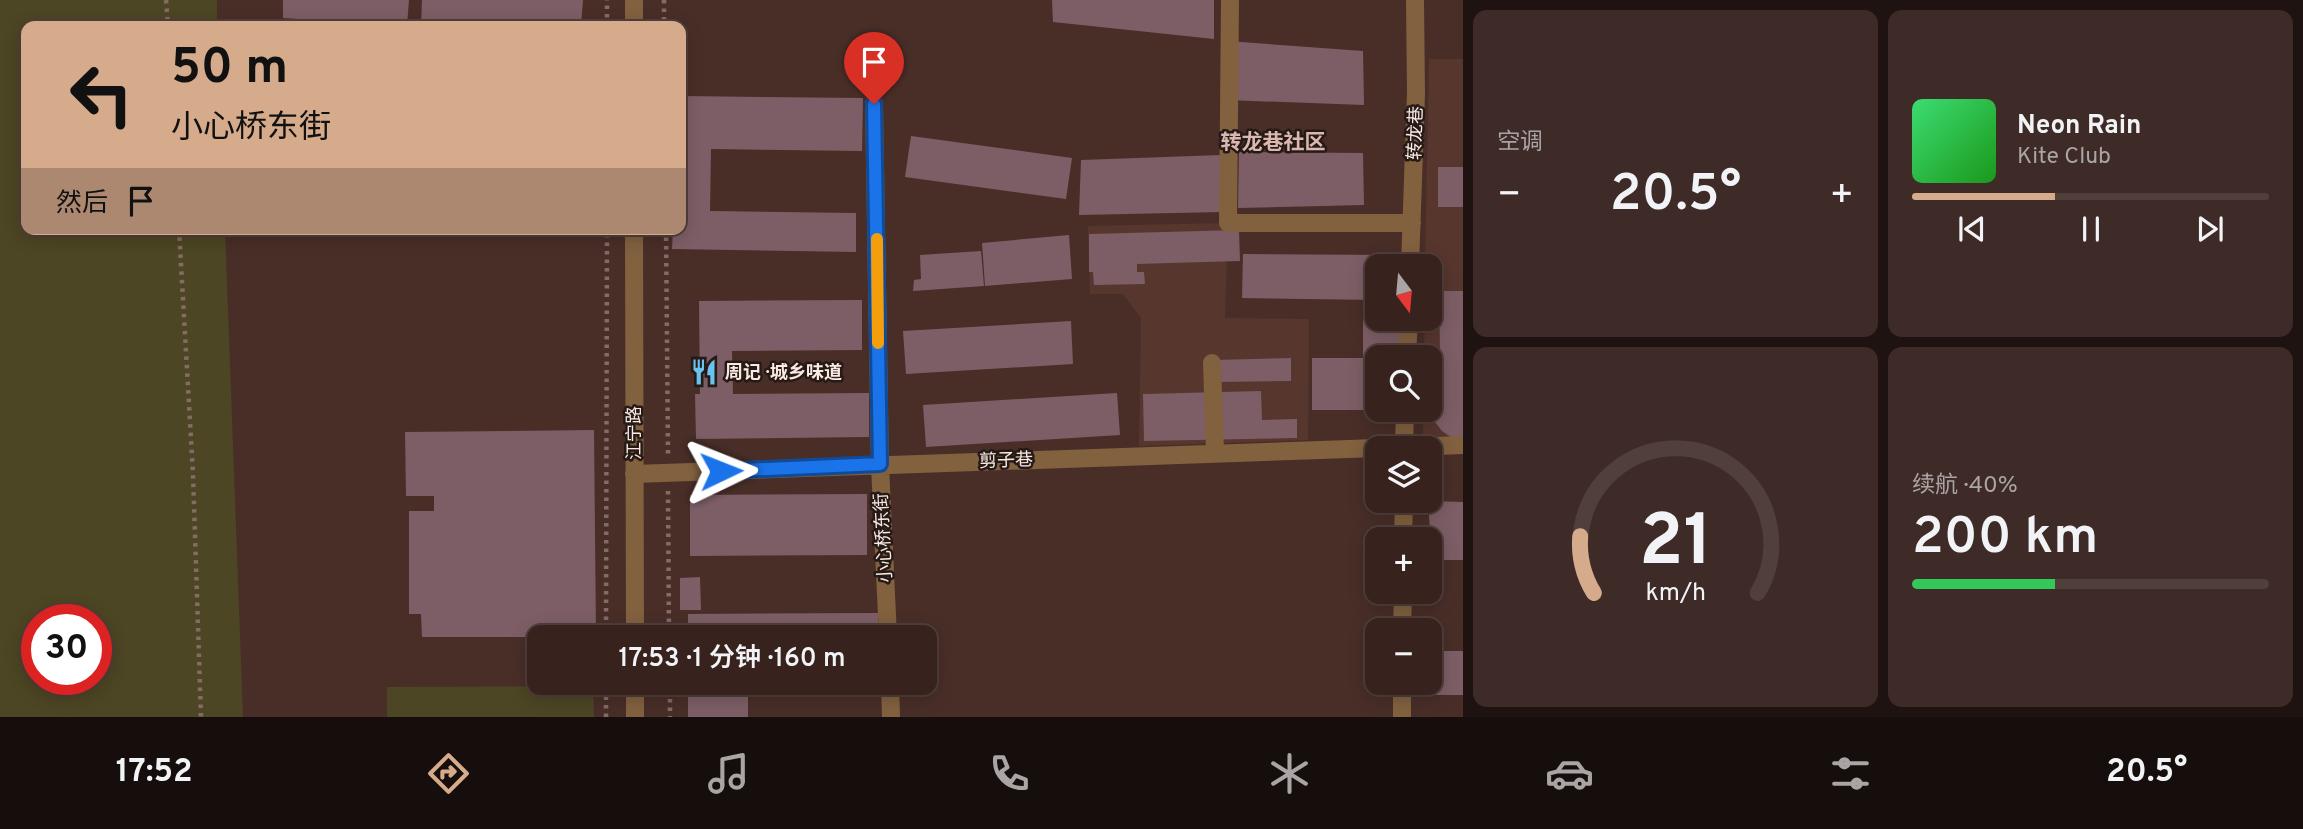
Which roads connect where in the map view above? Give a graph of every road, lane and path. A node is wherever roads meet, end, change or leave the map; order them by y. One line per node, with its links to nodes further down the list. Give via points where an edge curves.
1 (166, 0): 7 (path)
2 (607, 0): 8 (path)
3 (634, 0): 9 (street)
4 (664, 0): 10 (path)
5 (1230, 0): 12 (street, via 1228,223)
6 (1415, 0): 12 (street, 转龙巷)
7 (168, 21)
8 (607, 21)
9 (634, 21)
10 (664, 21)
11 (874, 104): 23 (street, 小心桥东街)
12 (1412, 223): 17 (street, 转龙巷)
13 (179, 235): 35 (path)
14 (607, 235): 26 (path)
15 (634, 235): 25 (street, 江宁路)
16 (666, 235): 24 (path)
17 (1411, 254)
18 (1212, 363): 22 (street)
19 (1463, 445): 20 (street)
20 (1442, 446)
21 (1365, 448): 22 (street, 剪子巷)
22 (1215, 453): 23 (street, 剪子巷)
23 (880, 464): 24 (street, 剪子巷); 29 (street, 小心桥东街)
24 (668, 473): 25 (street, 剪子巷); 28 (path)
25 (634, 474): 27 (street, 江宁路)
26 (606, 625)
27 (635, 625)
28 (670, 625)
29 (887, 625)
30 (606, 695): 36 (path)
31 (635, 695): 37 (street)
32 (670, 695): 38 (path)
33 (890, 695): 39 (street)
34 (1402, 695): 40 (street)
35 (201, 717)
36 (606, 717)
37 (635, 717)
38 (670, 717)
39 (891, 717)
40 (1402, 717)

